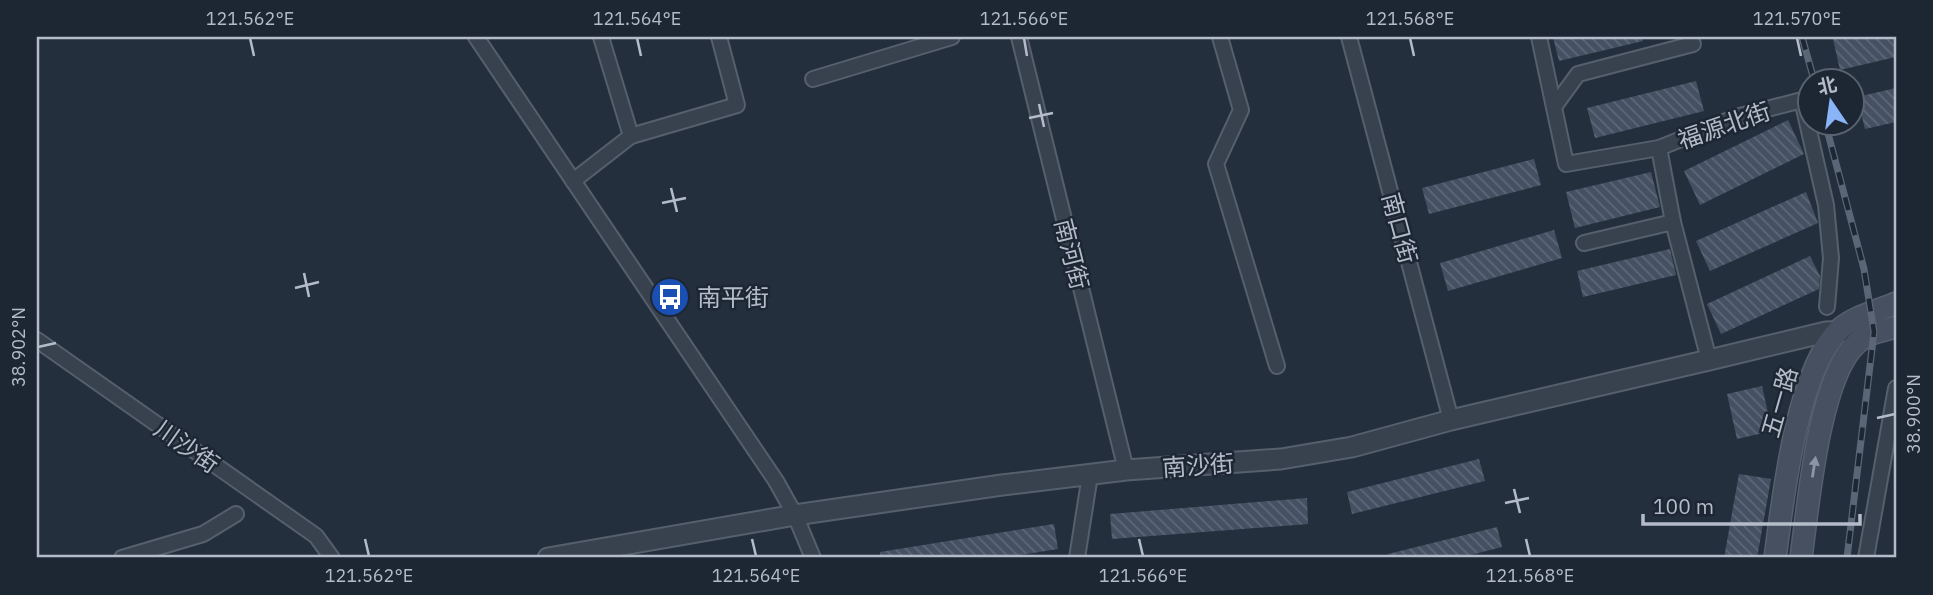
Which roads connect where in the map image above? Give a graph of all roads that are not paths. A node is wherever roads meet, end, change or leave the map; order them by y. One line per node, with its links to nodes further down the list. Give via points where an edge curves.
1 (476, 37): 14 (street)
2 (601, 37): 12 (street)
3 (719, 37): 12 (street, via 737,105)
4 (951, 37): 10 (street)
5 (1019, 37): 27 (street, 南河街)
6 (1220, 37): 24 (street, via 1241,110 1216,164)
7 (1349, 37): 26 (street, 南口街)
8 (1539, 37): 11 (street, 福源北街)
9 (1693, 44): 11 (street, via 1578,74)
10 (813, 79)
11 (1554, 107): 13 (street, 福源北街, via 1566,164)
12 (631, 136): 14 (street)
13 (1659, 148): 15 (street); 18 (street, 福源北街, via 1737,117 1802,100 1826,205 1831,258)
14 (573, 181): 30 (street)
15 (1673, 222): 16 (street); 23 (street)
16 (1584, 243)
17 (1896, 303): 20 (main road, 五一路)
18 (1827, 307)
19 (1896, 327): 21 (main road, 五一路)
20 (1840, 330): 21 (street, 南沙街); 23 (street, 南沙街); 37 (main road, 五一路, via 1818,363 1795,434)
21 (1874, 332): 38 (main road, 五一路, one-way to 21, via 1829,400 1844,358)
22 (37, 340): 33 (street, 川沙街, via 316,536)
23 (1709, 359): 26 (street, 南沙街)
24 (1277, 366)
25 (1896, 388): 39 (street)
26 (1451, 420): 27 (street, 南沙街, via 1352,447 1282,459)
27 (1126, 470): 28 (street, 南沙街)
28 (1090, 475): 30 (street, 南沙街); 36 (street)
29 (236, 514): 32 (street, via 203,534)
30 (795, 515): 31 (street, 南沙街); 35 (street)
31 (580, 555): 34 (street, 南沙街)
32 (122, 558)
33 (332, 558)
34 (548, 558)
35 (813, 558)
36 (1077, 558)
37 (1775, 558)
38 (1801, 558)
39 (1866, 558)

